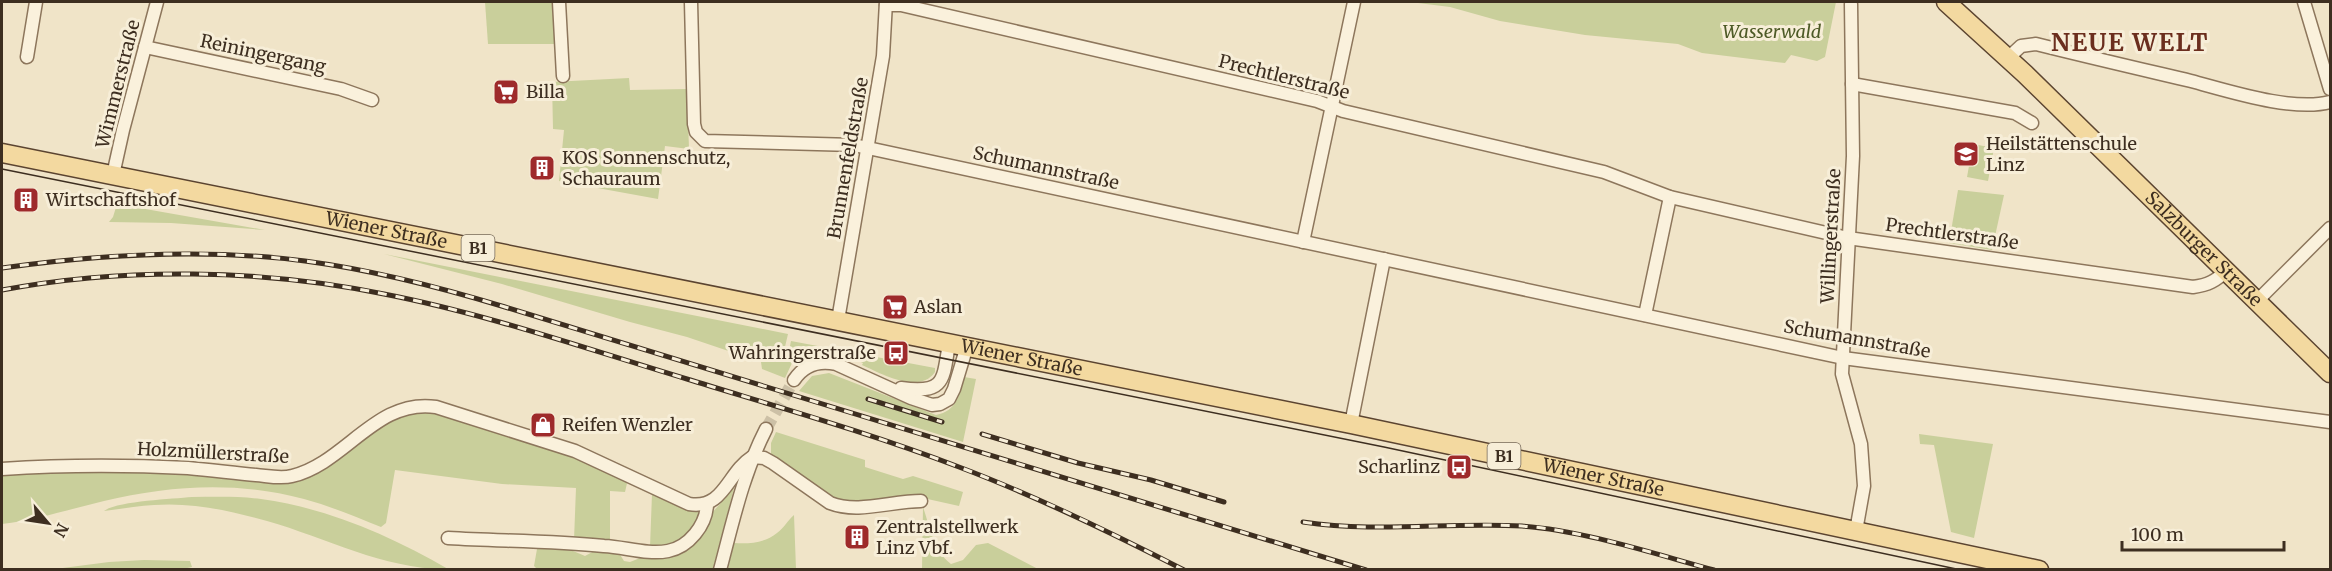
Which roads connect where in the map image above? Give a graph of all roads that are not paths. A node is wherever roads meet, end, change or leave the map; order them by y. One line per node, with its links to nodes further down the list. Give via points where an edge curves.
1 (36, 2): 13 (street)
2 (158, 2): 12 (street, Wimmerstraße)
3 (559, 2): 15 (street)
4 (691, 2): 22 (street, Schumannstraße, via 694,124 699,137 717,142)
5 (1354, 2): 20 (street)
6 (2304, 2): 11 (street)
7 (886, 3): 20 (street, Prechtlerstraße); 22 (street, Brunnenfeldstraße, via 884,51)
8 (1851, 4): 16 (street, Willingerstraße)
9 (1953, 4): 14 (main road, Salzburger Straße)
10 (2331, 45): 11 (street)
11 (2318, 46): 17 (street)
12 (145, 47): 18 (street, Reiningergang, via 341,88); 24 (street, Wimmerstraße)
13 (27, 57)
14 (2008, 58): 19 (street, via 2021,46 2036,44 2259,98 2302,104); 30 (main road, Salzburger Straße)
15 (563, 76)
16 (1852, 84): 21 (street, via 2015,113); 27 (street, Willingerstraße)
17 (2331, 90)
18 (372, 100)
19 (2331, 102)
20 (1332, 106): 25 (street, Prechtlerstraße, via 1604,172); 28 (street)
21 (2031, 123)
22 (868, 148): 28 (street, Schumannstraße); 33 (street, Brunnenfeldstraße)
23 (2, 153): 24 (main road, Wiener Straße / B1)
24 (113, 175): 33 (main road, Wiener Straße / B1)
25 (1670, 197): 27 (street, Prechtlerstraße); 32 (street)
26 (2331, 228): 31 (street)
27 (1848, 238): 30 (street, Prechtlerstraße, via 2193,287 2217,280); 35 (street, Willingerstraße)
28 (1303, 242): 29 (street, Schumannstraße)
29 (1384, 259): 32 (street, Schumannstraße); 40 (street)
30 (2227, 270): 31 (main road, Salzburger Straße)
31 (2257, 301): 36 (main road, Salzburger Straße)
32 (1645, 315): 35 (street, Schumannstraße)
33 (838, 320): 34 (main road, Wiener Straße / B1)
34 (958, 344): 38 (street, via 935,388); 38 (street, via 954,389 945,402 932,405); 40 (main road, Wiener Straße / B1)
35 (1843, 358): 39 (street, Schumannstraße); 46 (street, Willingerstraße, via 1842,374 1861,444 1864,486)
36 (2331, 373)
37 (794, 381): 38 (street, via 804,368 827,362)
38 (890, 387)
39 (2331, 422)
40 (1351, 424): 46 (main road, Wiener Straße / B1)
41 (766, 429): 42 (street)
42 (752, 457): 44 (street, via 773,463 839,507); 45 (street, via 736,471 716,500); 48 (street)
43 (2, 469): 45 (street, Holzmüllerstraße, via 145,467 290,477 325,461 386,417 421,405 575,452 677,500)
44 (921, 501)
45 (707, 505): 47 (street, via 691,538 670,551)
46 (1856, 531): 49 (main road, Wiener Straße / B1)
47 (448, 538)
48 (720, 570)
49 (2039, 570)

